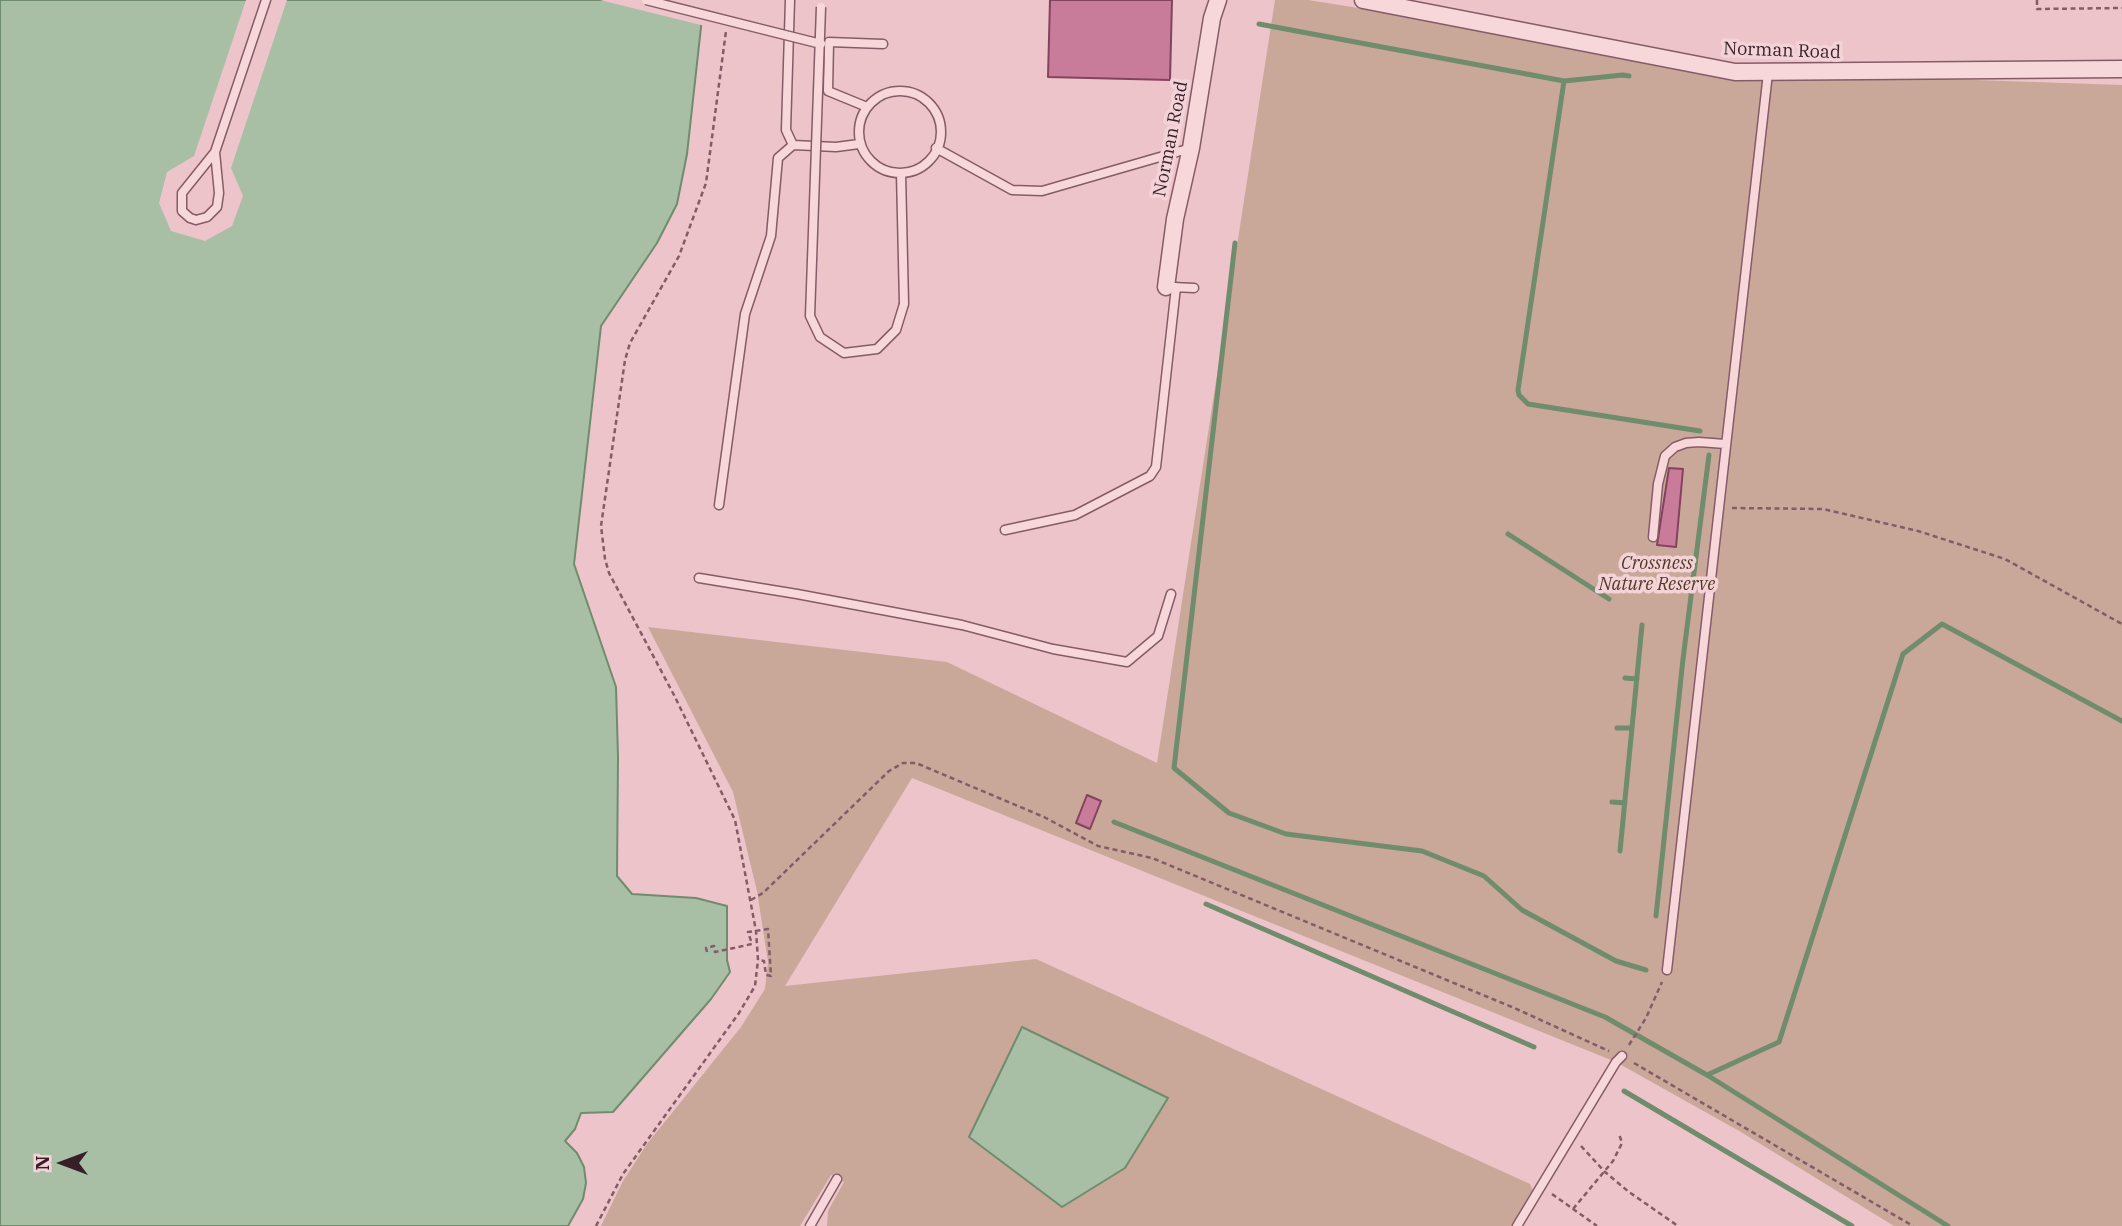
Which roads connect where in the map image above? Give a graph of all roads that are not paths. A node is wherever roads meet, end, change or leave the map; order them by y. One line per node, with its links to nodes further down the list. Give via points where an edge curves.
1 (266, 0): 16 (lane)
2 (646, 0): 7 (lane, bridge)
3 (790, 0): 13 (lane, via 786,130)
4 (1218, 0): 15 (street, Norman Road)
5 (1363, 0): 10 (street, Norman Road, via 1735,72)
6 (821, 7): 7 (lane, bridge)
7 (821, 44): 17 (lane, bridge, via 810,316 820,337 844,353 877,349 896,330 904,304)
8 (883, 44): 11 (lane, via 829,42 828,91)
9 (2122, 69): 10 (street, Norman Road)
10 (1768, 73): 20 (lane)
11 (867, 107): 12 (lane); 14 (lane, via 890,92 914,93 936,112 941,131)
12 (859, 144): 13 (lane); 17 (lane, via 868,160 884,171)
13 (793, 145): 21 (lane, via 778,158 771,236 745,314)
14 (936, 148): 15 (lane, via 1012,190 1042,191); 17 (lane, via 915,171)
15 (1191, 148): 18 (street, Norman Road, via 1175,219)
16 (215, 152): 16 (lane, via 217,207 207,218 196,220 182,211 182,192)
17 (901, 173)
18 (1171, 287): 19 (lane); 22 (lane, via 1156,467 1150,476 1076,515)
19 (1194, 288)
20 (1725, 444): 23 (lane, via 1686,443 1665,456); 26 (lane)
21 (719, 505)
22 (1004, 530)
23 (1653, 537)
24 (699, 578): 25 (lane, via 962,625 1053,649 1127,662 1158,635)
25 (1171, 594)
26 (1667, 970)
27 (1622, 1056): 30 (lane)
28 (838, 1179): 29 (lane)
29 (810, 1226)
30 (1517, 1226)

